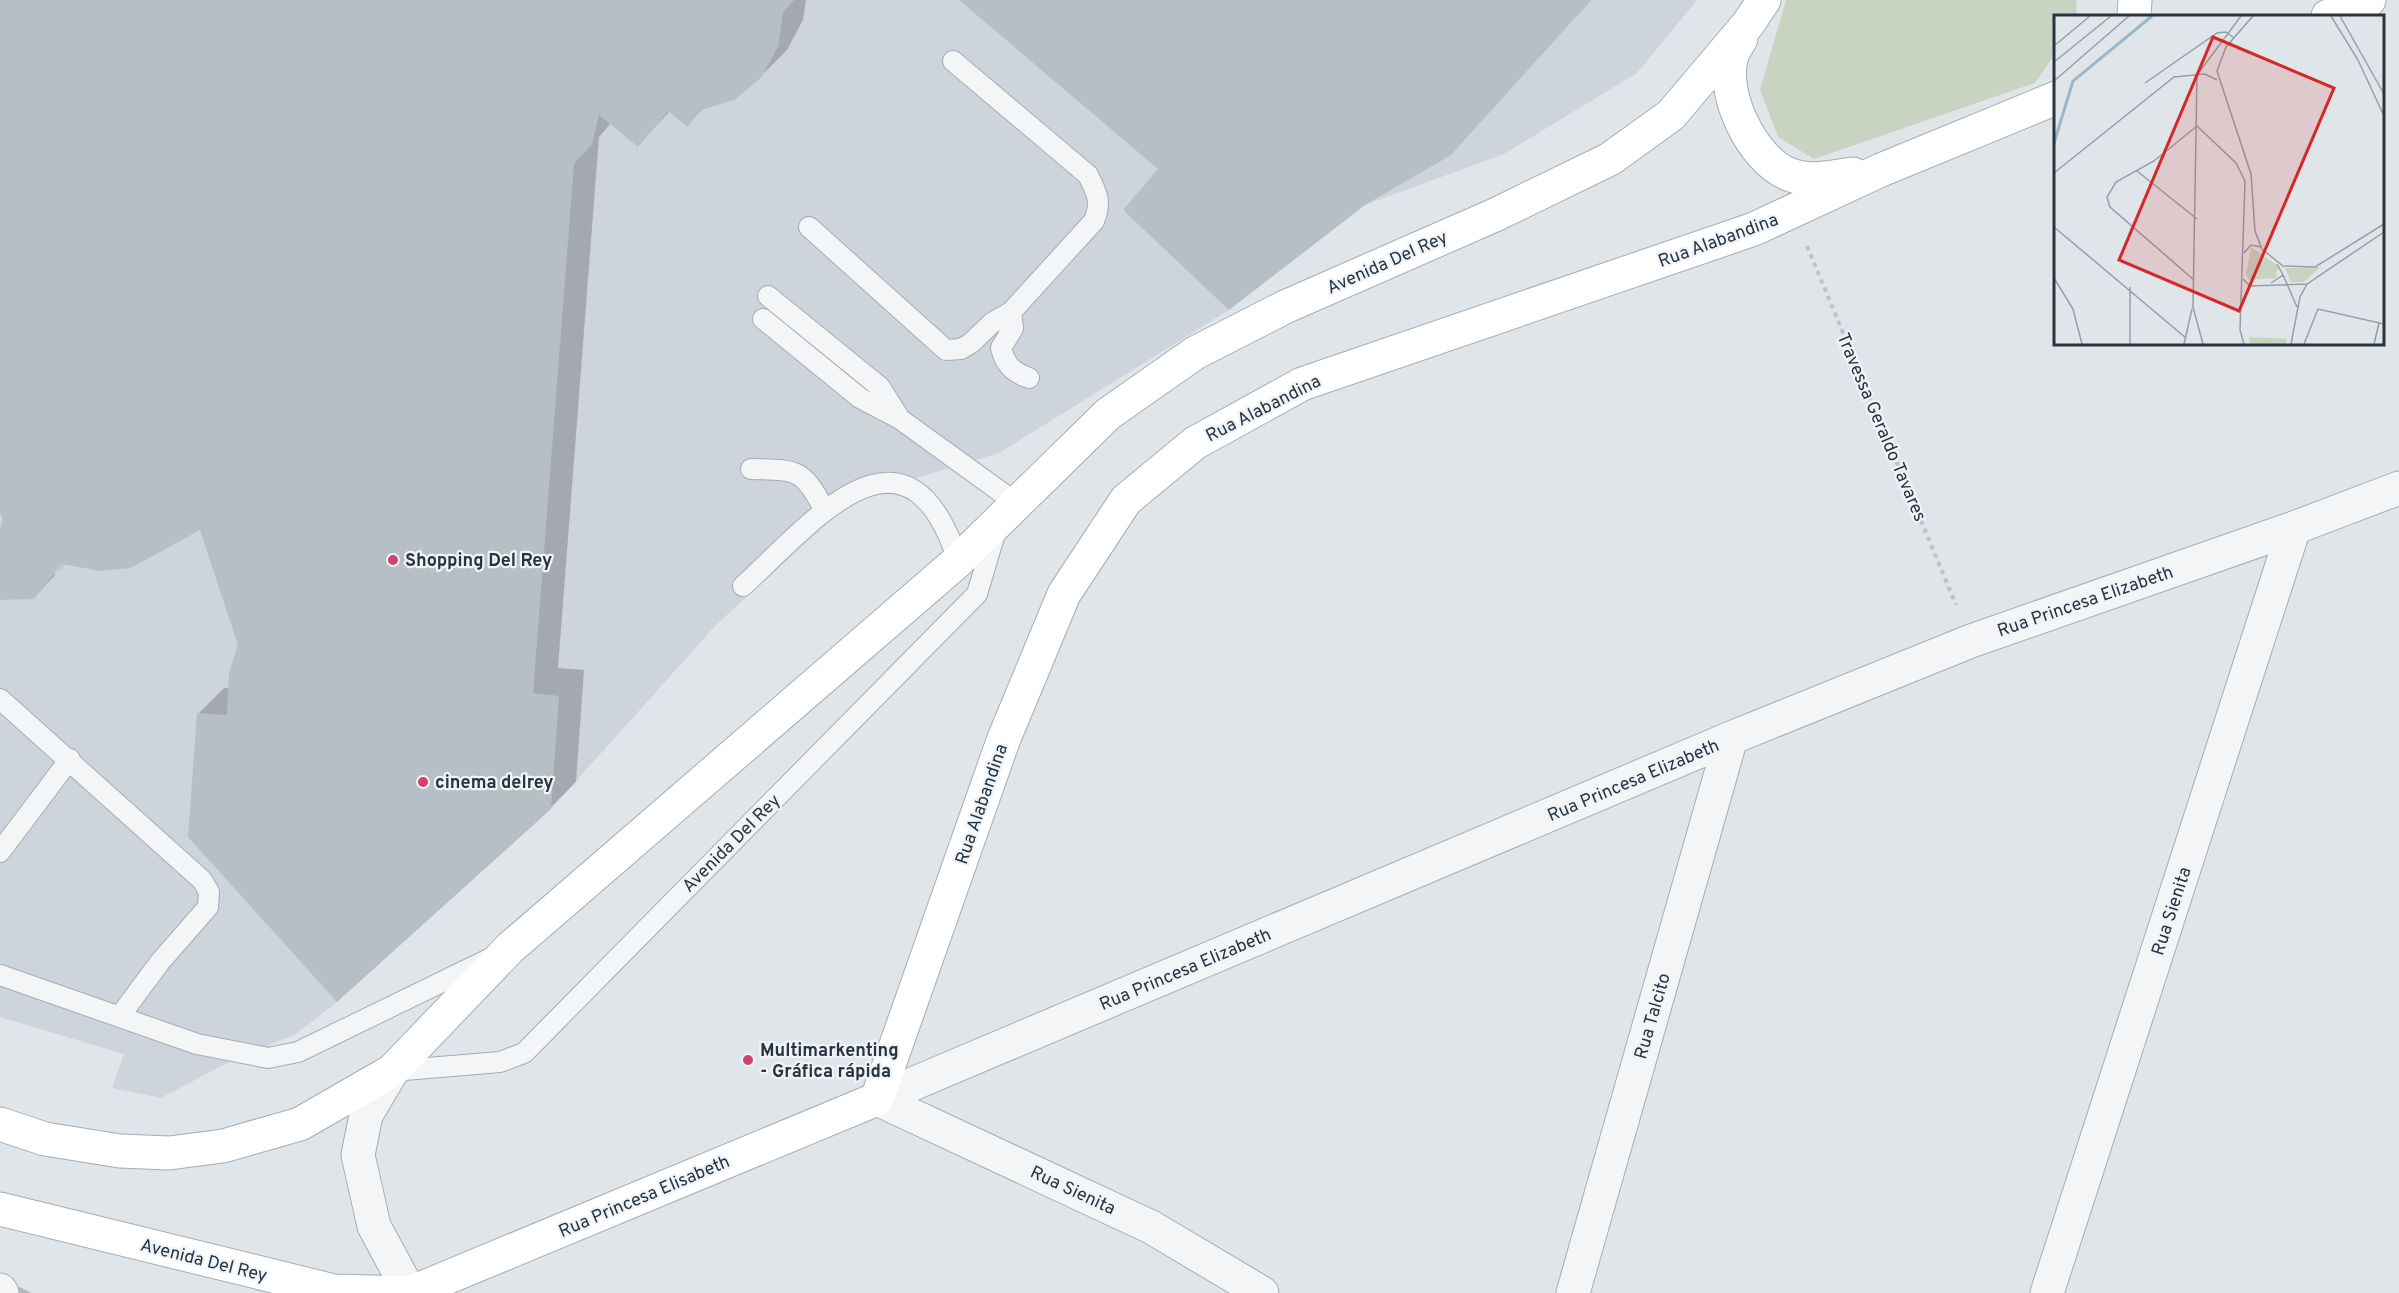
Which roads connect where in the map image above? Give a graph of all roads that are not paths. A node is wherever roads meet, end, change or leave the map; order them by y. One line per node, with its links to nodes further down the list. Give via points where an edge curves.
1 (2135, 0): 4 (street)
2 (2369, 0): 5 (street)
3 (1756, 12): 8 (street, via 1731,56 1730,90 1751,142 1787,173 1812,180); 18 (street, Avenida Del Rey, via 1671,115 1610,159 1497,214 1285,307 1195,353 1108,414)
4 (2134, 15)
5 (2331, 15)
6 (952, 61): 11 (lane, via 1088,176 1100,197 1094,220)
7 (2054, 98): 8 (street, Rua Alabandina)
8 (1881, 170): 30 (street, Rua Alabandina, via 1754,229 1302,384 1195,443 1126,500 1064,594 1007,730)
9 (809, 227): 11 (lane, via 946,350 971,343)
10 (768, 296): 14 (lane, via 880,387)
11 (1011, 312): 13 (lane, via 1013,328 1001,348 1005,362 1017,374)
12 (763, 319): 14 (lane, via 860,398)
13 (1029, 378)
14 (900, 419): 18 (lane)
15 (751, 469): 17 (lane, via 787,470 809,481)
16 (2399, 488): 19 (street, Rua Princesa Elizabeth)
17 (824, 509): 20 (lane, via 861,487 893,483 915,491 948,530); 21 (lane)
18 (1008, 511): 20 (street, Avenida Del Rey); 29 (lane, Avenida Del Rey, via 977,594 524,1053 500,1062)
19 (2294, 528): 23 (street, Rua Princesa Elizabeth, via 1971,641); 36 (street, Rua Sienita)
20 (958, 561): 26 (street, Avenida Del Rey)
21 (743, 586)
22 (0, 699): 24 (lane)
23 (1731, 738): 30 (street, Rua Princesa Elizabeth); 35 (street, Rua Talcito)
24 (70, 759): 25 (lane); 28 (lane, via 202,880 209,892 208,908 160,962)
25 (0, 852)
26 (510, 948): 28 (lane, via 298,1052 268,1058 197,1044); 29 (street, Avenida Del Rey)
27 (0, 975): 28 (lane)
28 (120, 1016)
29 (392, 1071): 31 (street, Avenida Del Rey, via 300,1124 223,1146 169,1154 120,1152 45,1139); 33 (street, via 366,1115 358,1155 374,1226)
30 (878, 1099): 33 (street, Rua Princesa Elisabeth); 34 (street, Rua Sienita, via 1151,1227)
31 (0, 1124)
32 (8, 1218): 33 (street, Avenida Del Rey, via 334,1291)
33 (410, 1293)
34 (1262, 1293)
35 (1573, 1293)
36 (2047, 1293)

